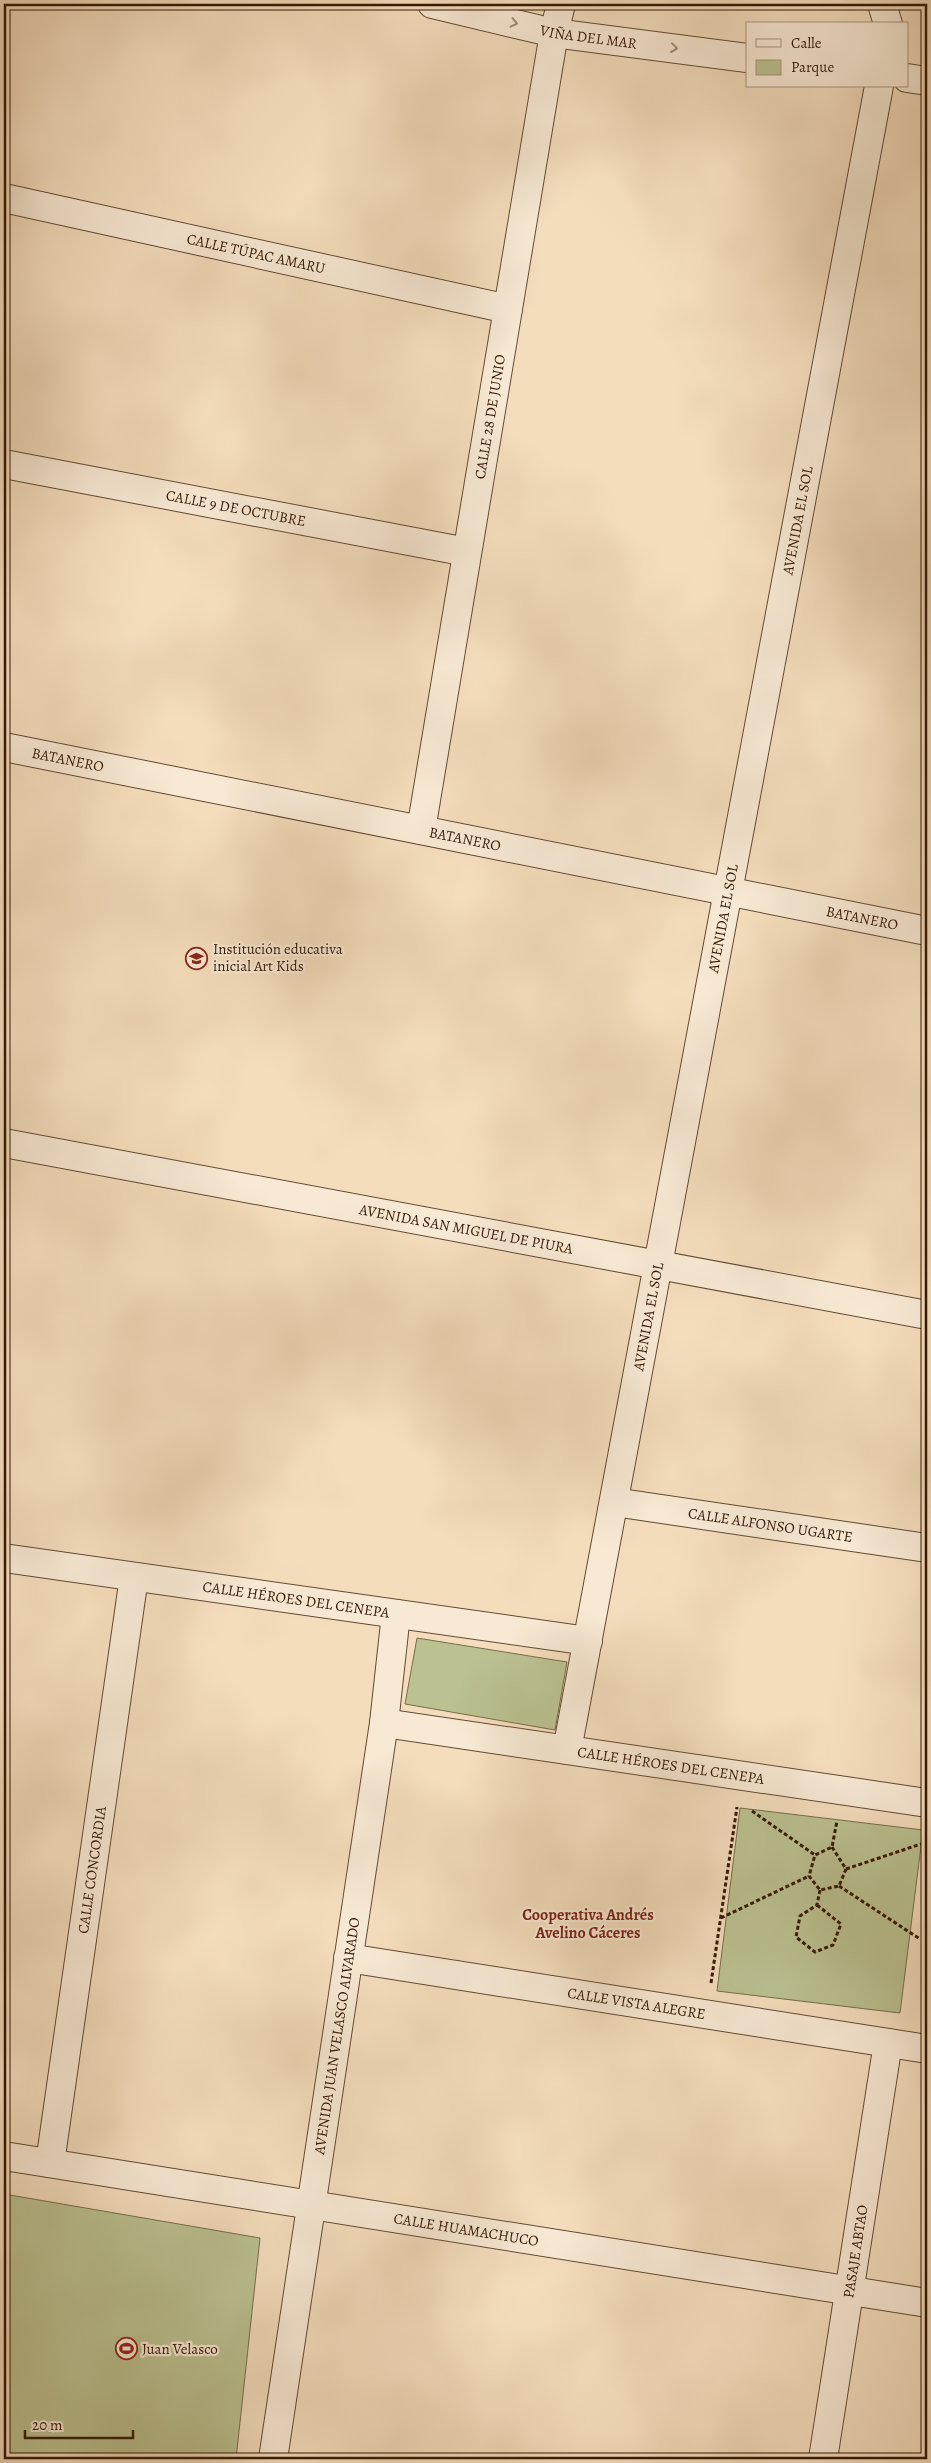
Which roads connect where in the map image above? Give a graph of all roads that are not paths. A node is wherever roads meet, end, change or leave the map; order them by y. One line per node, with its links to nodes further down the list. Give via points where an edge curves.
1 (432, 4): 5 (street, VIÑA DEL MAR, one-way to 5)
2 (560, 4): 5 (street, CALLE 28 DE JUNIO)
3 (882, 4): 4 (street)
4 (887, 22)
5 (554, 33): 6 (street, VIÑA DEL MAR, one-way to 6); 11 (street, CALLE 28 DE JUNIO)
6 (746, 58)
7 (908, 78): 8 (street)
8 (927, 81)
9 (879, 88): 16 (street, AVENIDA EL SOL)
10 (4, 198): 11 (street, CALLE TÚPAC AMARU)
11 (508, 309): 13 (street, CALLE 28 DE JUNIO)
12 (4, 464): 13 (street, CALLE 9 DE OCTUBRE)
13 (467, 552): 15 (street, CALLE 28 DE JUNIO)
14 (4, 747): 15 (street, BATANERO)
15 (421, 830): 16 (street, BATANERO)
16 (728, 892): 17 (street, BATANERO); 19 (street, AVENIDA EL SOL)
17 (927, 931)
18 (4, 1143): 19 (street, AVENIDA SAN MIGUEL DE PIURA)
19 (658, 1266): 20 (street, AVENIDA SAN MIGUEL DE PIURA); 21 (street, AVENIDA EL SOL)
20 (927, 1315)
21 (614, 1502): 22 (street, CALLE ALFONSO UGARTE); 26 (street, AVENIDA EL SOL)
22 (927, 1548)
23 (4, 1558): 24 (street, CALLE HÉROES DEL CENEPA)
24 (134, 1577): 25 (street, CALLE HÉROES DEL CENEPA); 34 (street, CALLE CONCORDIA)
25 (396, 1614): 26 (street, CALLE HÉROES DEL CENEPA); 27 (street, AVENIDA JUAN VELASCO ALVARADO)
26 (588, 1641): 28 (street, AVENIDA EL SOL)
27 (384, 1723): 28 (street, CALLE HÉROES DEL CENEPA); 30 (street, AVENIDA JUAN VELASCO ALVARADO)
28 (567, 1750): 29 (street, CALLE HÉROES DEL CENEPA, via 739,1788 843,1791)
29 (927, 1804)
30 (348, 1958): 31 (street, CALLE VISTA ALEGRE); 35 (street, AVENIDA JUAN VELASCO ALVARADO)
31 (888, 2043): 32 (street, CALLE VISTA ALEGRE); 36 (street, PASAJE ABTAO)
32 (927, 2049)
33 (4, 2156): 34 (street, CALLE HUAMACHUCO)
34 (50, 2163): 35 (street, CALLE HUAMACHUCO)
35 (311, 2204): 36 (street, CALLE HUAMACHUCO); 38 (street, AVENIDA JUAN VELASCO ALVARADO)
36 (849, 2290): 37 (street, CALLE HUAMACHUCO); 39 (street, PASAJE ABTAO)
37 (927, 2303)
38 (273, 2459)
39 (823, 2459)

